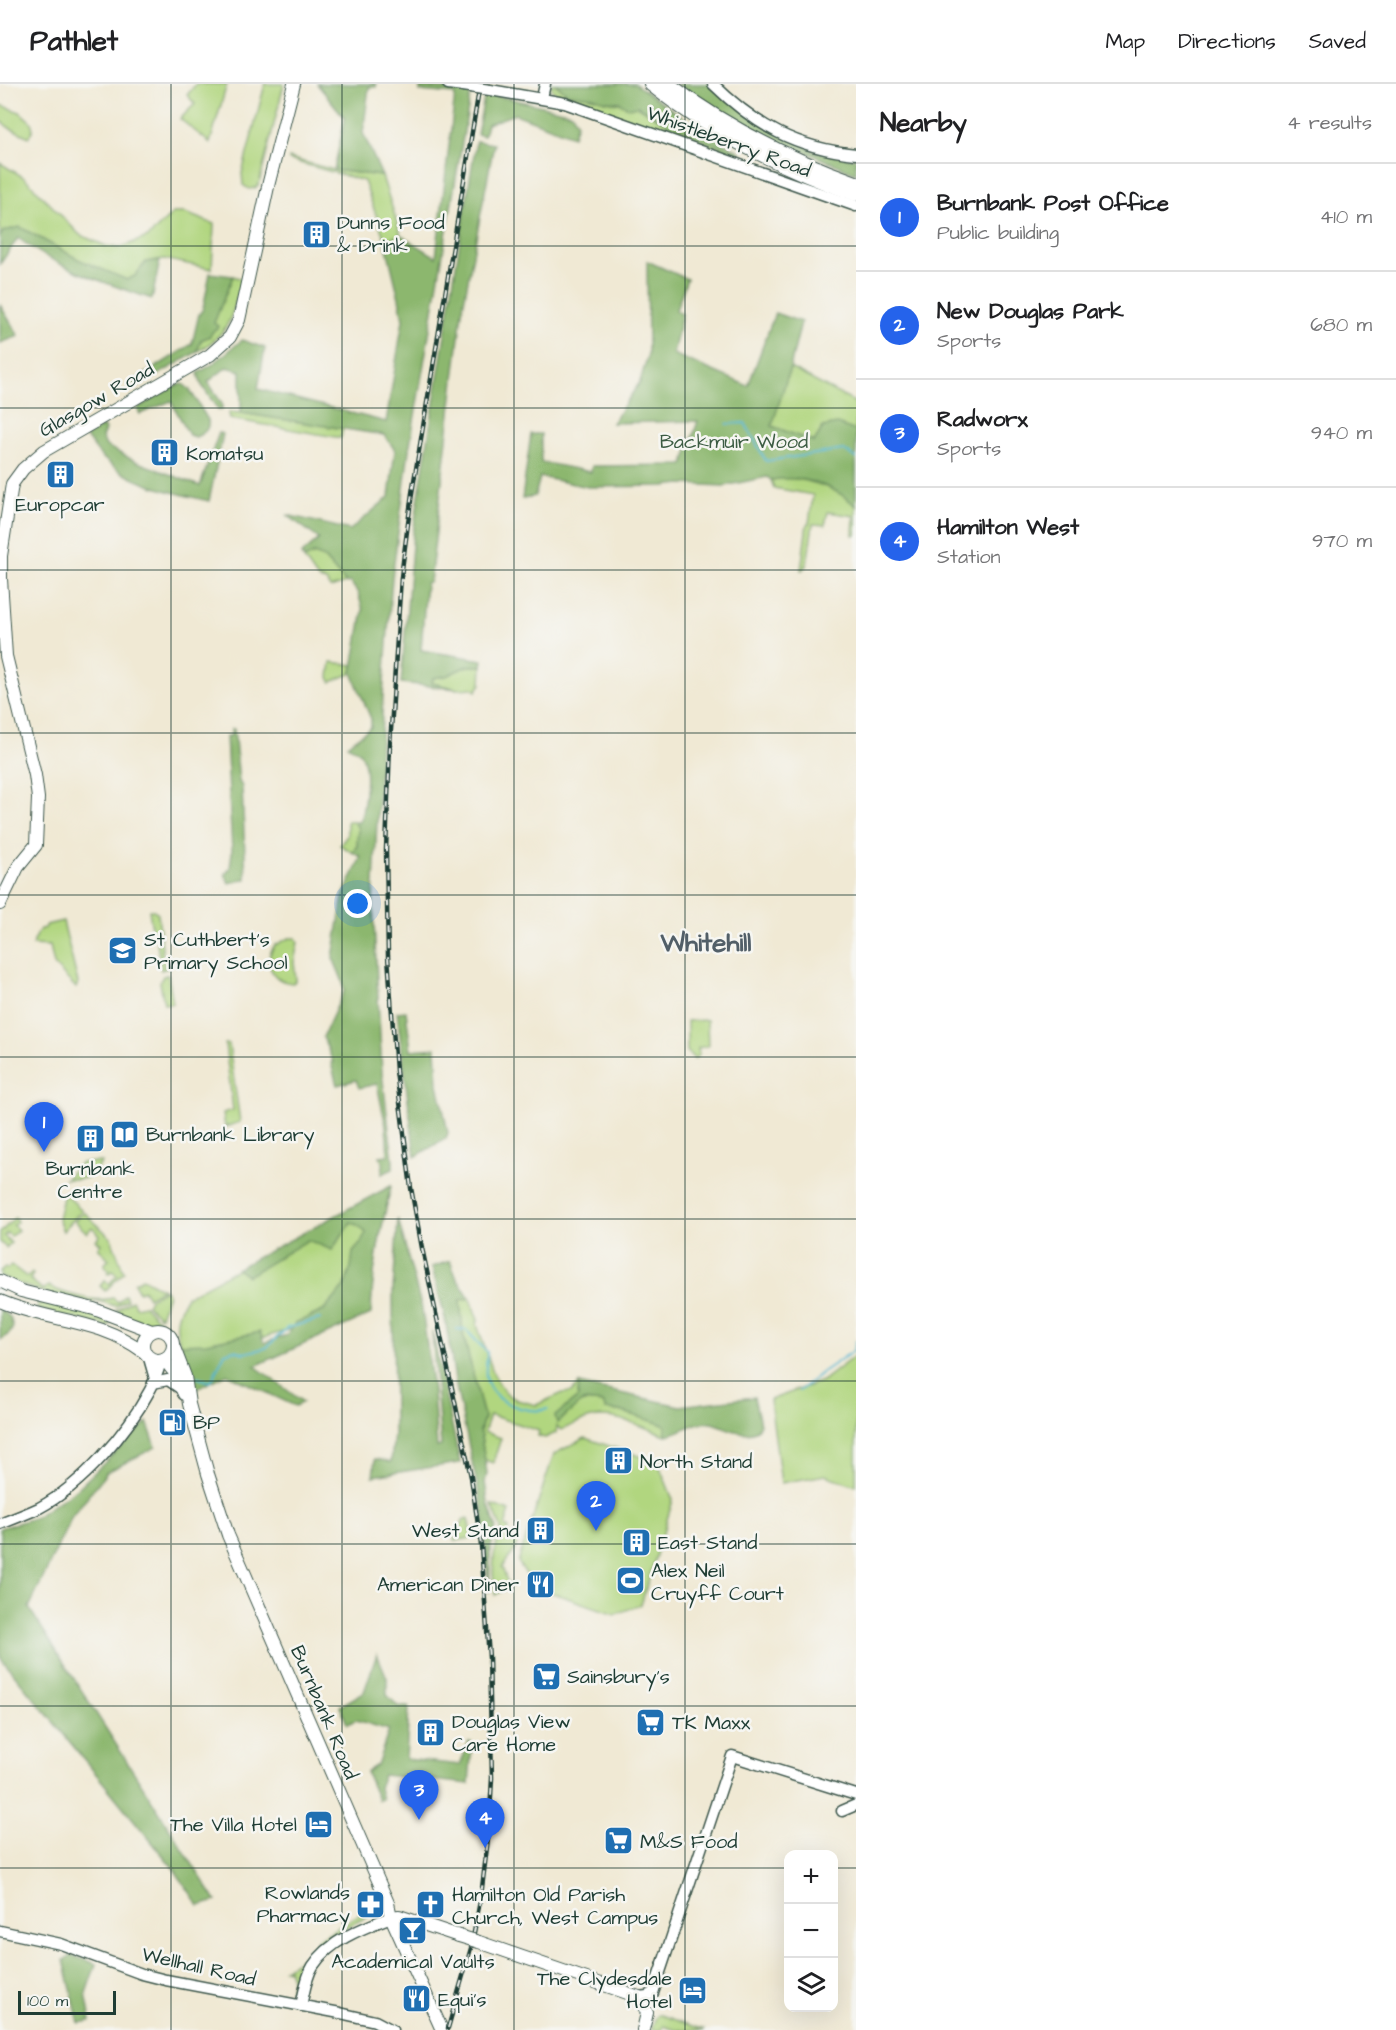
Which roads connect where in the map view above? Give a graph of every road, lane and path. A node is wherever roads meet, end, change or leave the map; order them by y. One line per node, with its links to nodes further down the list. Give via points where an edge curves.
1 (294, 84): 12 (main road, Glasgow Road, via 233,332 210,355 45,451 12,484 0,569 6,656 38,798 36,845 18,867)
2 (448, 84): 7 (street, Whistleberry Road, bridge)
3 (545, 84): 7 (street)
4 (651, 84): 10 (highway, via 755,152)
5 (668, 84): 9 (highway, via 758,141)
6 (713, 84): 8 (street, via 747,115 783,136 818,148)
7 (542, 98): 11 (street, Whistleberry Road)
8 (856, 154)
9 (856, 183)
10 (856, 194)
11 (856, 206)
12 (0, 904)
13 (0, 1281): 14 (main road)
14 (21, 1291): 15 (main road); 17 (main road)
15 (47, 1299): 17 (main road, via 34,1302); 18 (main road, via 94,1309)
16 (0, 1302): 17 (main road)
17 (27, 1311): 20 (main road, via 98,1327 120,1336)
18 (152, 1331): 19 (main road, via 166,1333); 20 (main road, via 143,1340)
19 (173, 1345): 21 (main road); 24 (main road, Burnbank Road, via 185,1376)
20 (147, 1355): 21 (main road); 22 (street)
21 (163, 1359): 22 (street); 23 (main road, Burnbank Road)
22 (154, 1381): 23 (street, via 168,1380); 25 (street, via 110,1447 81,1476 40,1507)
23 (181, 1389): 24 (main road, Burnbank Road)
24 (189, 1404): 30 (main road, Burnbank Road, via 228,1535)
25 (0, 1524)
26 (731, 1758): 27 (street); 28 (street); 34 (street, via 653,1993)
27 (856, 1795)
28 (856, 1804): 29 (street)
29 (842, 1811)
30 (388, 1904): 31 (main road, Burnbank Road); 32 (main road)
31 (391, 1917): 32 (main road); 35 (street, via 338,1941 324,1953 312,1968); 37 (main road, Burnbank Road)
32 (419, 1922): 34 (main road, bridge)
33 (0, 1931): 35 (street, Wellhall Road, via 61,1944 142,1974)
34 (639, 1997): 38 (main road, via 648,2013)
35 (301, 2006): 36 (street, Wellhall Road, via 363,2018)
36 (392, 2030)
37 (442, 2030)
38 (642, 2030)

